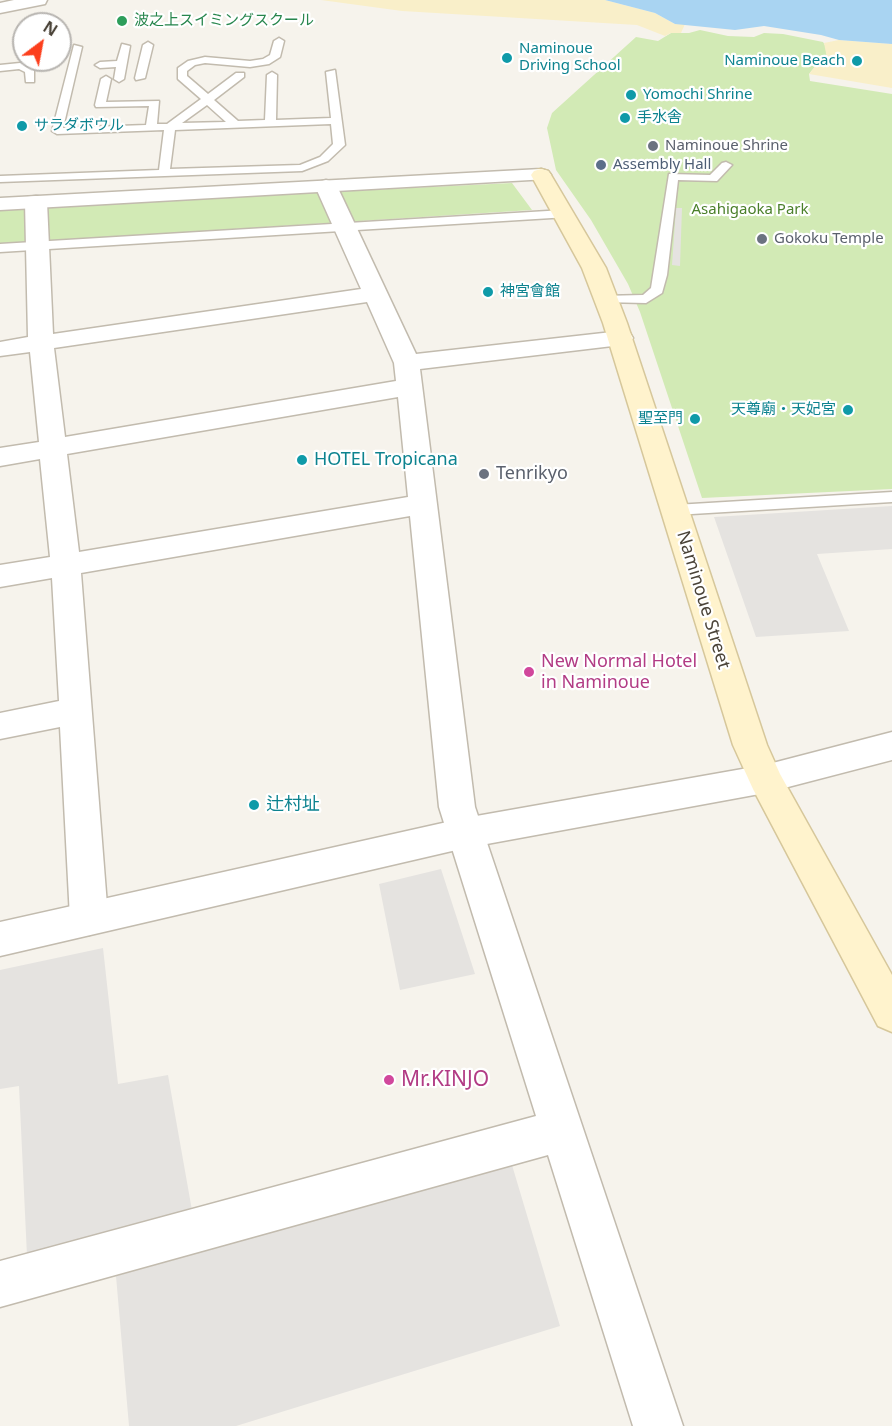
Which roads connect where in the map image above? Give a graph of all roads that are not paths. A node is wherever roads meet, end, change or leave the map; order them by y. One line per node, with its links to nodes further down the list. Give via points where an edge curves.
1 (39, 0): 2 (street)
2 (0, 8)
3 (279, 41): 17 (lane, via 275,57 265,62 205,60 182,70 182,77)
4 (148, 45): 13 (lane, via 148,64)
5 (125, 46): 7 (lane)
6 (77, 47): 22 (lane, via 57,131)
7 (121, 64): 8 (lane); 15 (lane)
8 (100, 65)
9 (0, 68): 16 (lane, via 20,66 30,70)
10 (330, 72): 18 (lane)
11 (240, 75): 17 (lane)
12 (272, 75): 19 (lane)
13 (140, 78)
14 (106, 79): 22 (lane, via 100,105 155,103)
15 (119, 79)
16 (30, 80)
17 (206, 100): 20 (lane); 21 (lane)
18 (335, 121): 19 (lane); 24 (lane, via 339,145 324,159 302,168)
19 (270, 124): 20 (lane)
20 (236, 125): 21 (lane)
21 (170, 127): 22 (lane); 24 (lane)
22 (151, 128)
23 (726, 165): 35 (lane, via 713,179 673,176 657,290 646,299)
24 (164, 173): 26 (lane)
25 (541, 175): 27 (street); 30 (main road, Naminoue Street)
26 (0, 179)
27 (326, 186): 28 (street); 31 (street)
28 (36, 202): 29 (street); 32 (street)
29 (0, 204)
30 (564, 214): 31 (lane); 35 (main road, Naminoue Street)
31 (344, 227): 32 (lane); 34 (street)
32 (36, 246): 33 (lane); 37 (street)
33 (0, 248)
34 (375, 294): 37 (street); 39 (street)
35 (606, 299): 36 (main road, Naminoue Street)
36 (621, 338): 39 (street); 44 (main road, Naminoue Street)
37 (42, 343): 38 (street); 40 (street)
38 (0, 349)
39 (408, 375): 40 (street); 43 (street)
40 (52, 448): 41 (street); 45 (street)
41 (0, 457)
42 (892, 497): 44 (lane)
43 (423, 504): 45 (street); 51 (street, via 457,807)
44 (675, 510): 50 (main road, Naminoue Street, via 740,720)
45 (66, 564): 46 (street); 47 (street)
46 (0, 576)
47 (74, 711): 48 (street); 52 (street)
48 (0, 726)
49 (892, 746): 50 (street)
50 (765, 779): 51 (street); 54 (main road, Naminoue Street)
51 (465, 832): 52 (street); 55 (street)
52 (89, 918): 53 (street)
53 (0, 939)
54 (892, 1013)
55 (561, 1130): 56 (street); 57 (street)
56 (0, 1284)
57 (658, 1426)

